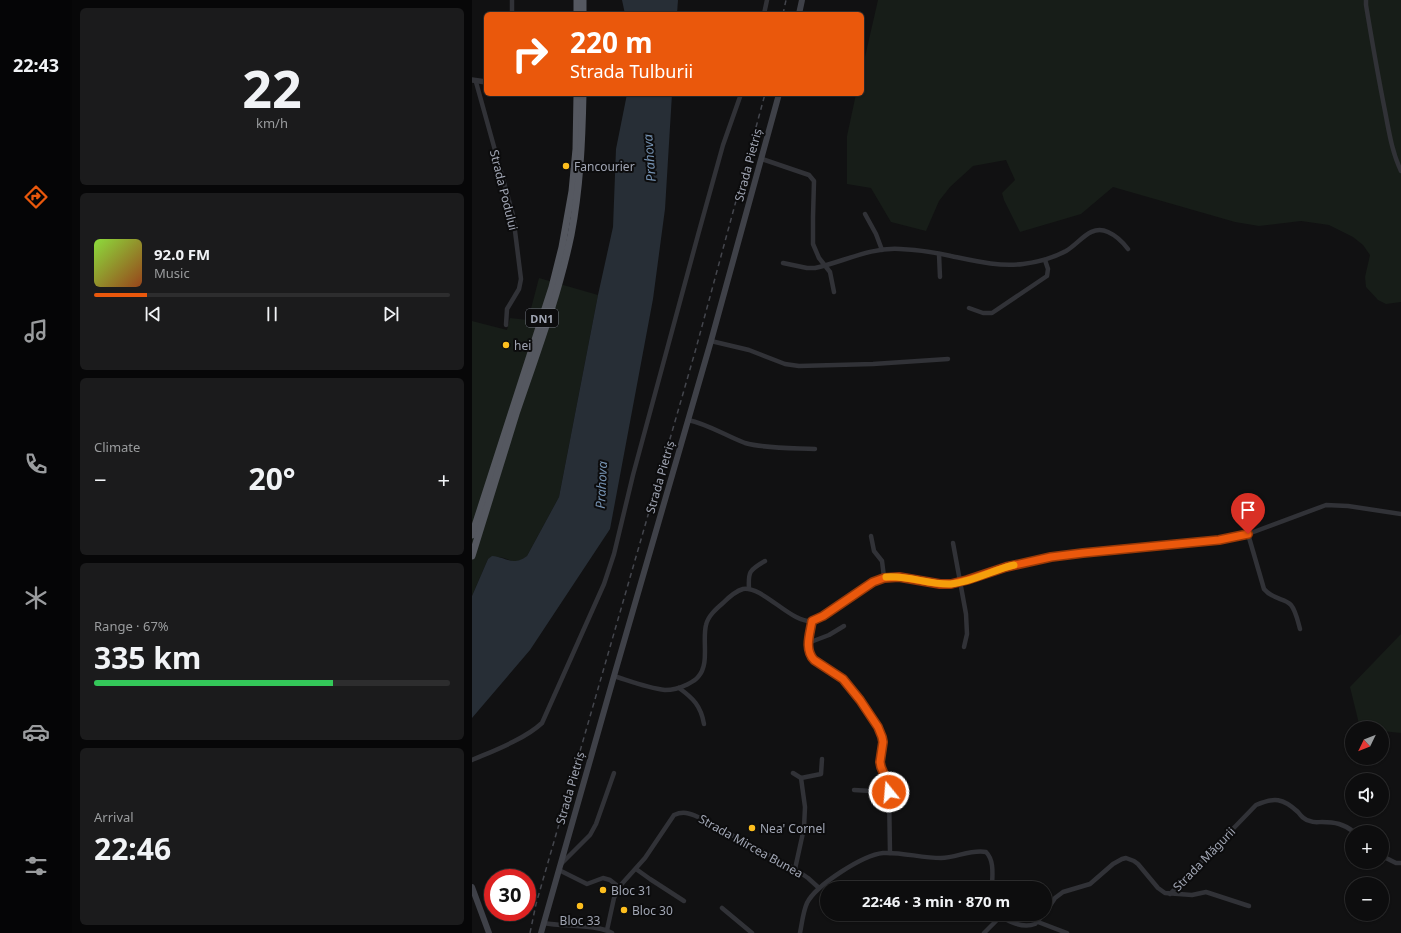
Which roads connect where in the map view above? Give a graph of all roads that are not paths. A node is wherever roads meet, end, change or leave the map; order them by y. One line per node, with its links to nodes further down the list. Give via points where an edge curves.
1 (512, 0): 7 (street)
2 (577, 0): 8 (highway)
3 (583, 0): 9 (highway)
4 (768, 0): 10 (street)
5 (802, 0): 11 (main road)
6 (1366, 0): 19 (street, via 1388,126 1395,159)
7 (512, 12)
8 (577, 12)
9 (583, 12)
10 (765, 12)
11 (799, 12)
12 (474, 81): 13 (street); 30 (street, Strada Podului, via 516,234 521,279 519,289 508,309)
13 (484, 82)
14 (577, 96): 37 (highway, DN1, via 575,169 562,247 552,287)
15 (583, 96): 40 (highway, DN1, via 580,168 568,249 548,320)
16 (740, 96): 54 (street, via 723,145 604,584 542,723 506,745)
17 (778, 96): 18 (main road, Strada Pietriș)
18 (762, 159): 26 (street, via 809,175 814,181 813,237 818,258); 31 (main road, Strada Pietriș)
19 (1401, 171)
20 (865, 214): 22 (street)
21 (1128, 249): 24 (street, via 1120,238 1104,230 1098,230 1091,232 1066,251)
22 (882, 250): 23 (street, via 899,249); 26 (street)
23 (939, 254): 24 (street, via 1007,265); 27 (street)
24 (1045, 260): 29 (street, via 1047,276 995,312 988,314)
25 (783, 263): 26 (street, via 807,268)
26 (824, 266): 28 (street, via 830,272)
27 (940, 277)
28 (834, 292)
29 (969, 308)
30 (506, 325)
31 (711, 341): 32 (street, via 799,366); 33 (main road, Strada Pietriș)
32 (948, 359)
33 (688, 420): 34 (street, via 747,443); 50 (main road, Strada Pietriș)
34 (815, 449)
35 (1401, 514): 36 (street, via 1326,505)
36 (1248, 534): 43 (street, via 1219,540 1051,557 1006,567); 47 (street, via 1264,589 1273,597 1292,606)
37 (472, 535)
38 (871, 536): 42 (street, via 874,551 882,561)
39 (953, 542): 43 (street)
40 (472, 556)
41 (765, 561): 44 (street, via 750,573)
42 (884, 578): 43 (street, via 899,577 940,584); 45 (street, via 873,582)
43 (959, 582): 49 (street, via 966,614 967,634)
44 (749, 589): 45 (street, via 792,614); 51 (street, via 739,591 712,614 706,626 702,671 695,680)
45 (812, 621): 48 (street)
46 (844, 626): 48 (street)
47 (1300, 630)
48 (808, 644): 59 (street, via 810,656 843,679 880,732 883,742 880,762)
49 (964, 647)
50 (614, 676): 51 (street, via 656,688); 64 (main road, Strada Pietriș)
51 (679, 688): 52 (street, via 694,700 702,712)
52 (704, 724)
53 (822, 759): 57 (street, via 821,774)
54 (472, 760)
55 (614, 773): 64 (street, via 590,835)
56 (793, 773): 57 (street)
57 (801, 778): 66 (street, via 805,807 804,828)
58 (854, 790): 59 (street)
59 (889, 792): 61 (street)
60 (1345, 826): 71 (street, Strada Măgurii, via 1311,822 1304,819 1287,802 1267,800 1256,805)
61 (890, 853): 67 (street, via 941,858 986,852 991,861); 70 (street, via 864,859)
62 (1389, 860): 63 (street)
63 (1401, 863)
64 (560, 868): 69 (street, via 587,884 603,878); 79 (main road, Strada Pietriș)
65 (636, 869): 66 (street, Strada Mircea Bunea, via 674,815 681,812 698,817); 69 (street, Strada Mircea Bunea); 72 (street)
66 (795, 869): 70 (street, Strada Mircea Bunea)
67 (992, 881)
68 (472, 887): 81 (main road)
69 (619, 887): 80 (street)
70 (819, 888): 85 (street, via 804,910)
71 (1170, 894): 73 (street, Strada Măgurii, via 1161,891 1134,861 1122,859 1090,884 1067,890); 74 (street, via 1192,895 1206,892)
72 (684, 902)
73 (1052, 903)
74 (1249, 906)
75 (722, 908): 84 (street)
76 (995, 921): 86 (street)
77 (1011, 921): 78 (street, via 1031,926)
78 (1038, 922): 87 (street)
79 (544, 923): 80 (street); 82 (main road, Strada Pietriș)
80 (607, 930): 83 (street)
81 (490, 933)
82 (541, 933)
83 (612, 933)
84 (752, 933)
85 (800, 933)
86 (984, 933)
87 (1068, 933)

